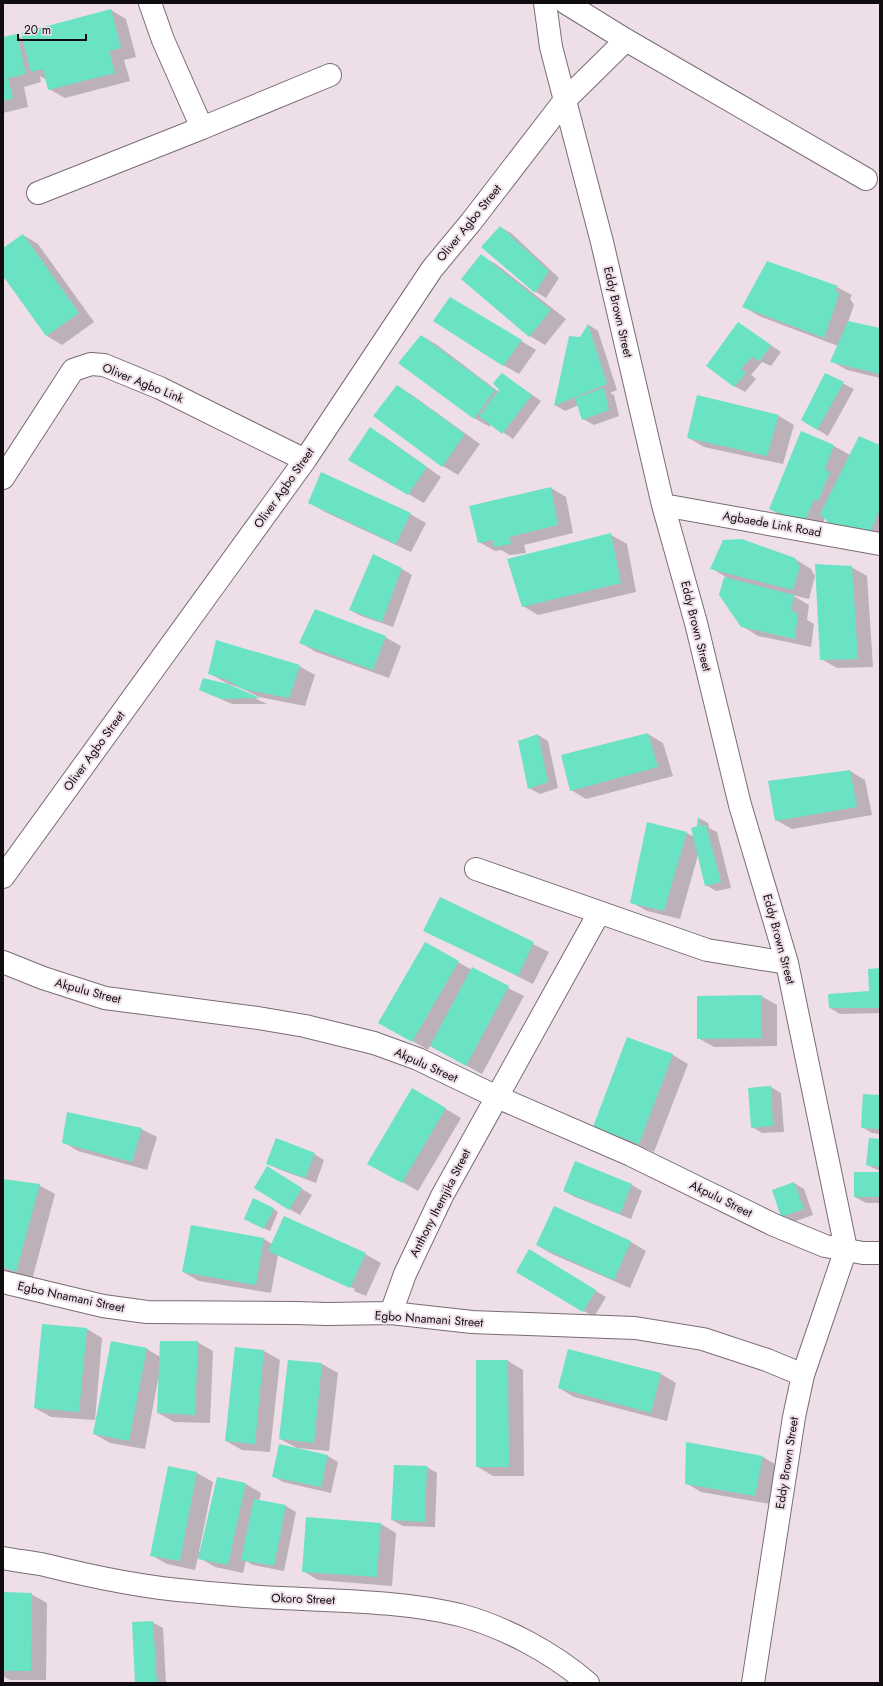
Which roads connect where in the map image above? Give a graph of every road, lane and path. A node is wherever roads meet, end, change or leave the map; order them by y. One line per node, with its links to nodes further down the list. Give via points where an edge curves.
1 (150, 3): 7 (street, via 163,40)
2 (545, 3): 6 (street, Eddy Brown Street, via 551,46)
3 (566, 3): 4 (street)
4 (626, 40): 6 (street, Oliver Agbo Street); 8 (street)
5 (330, 75): 7 (street)
6 (565, 100): 10 (street, Oliver Agbo Street, via 422,283); 12 (street, Eddy Brown Street, via 602,242)
7 (202, 128): 9 (street)
8 (866, 179)
9 (38, 193)
10 (305, 460): 11 (street, Oliver Agbo Link, via 160,388 104,365 91,364 73,370); 15 (street, Oliver Agbo Street)
11 (3, 478)
12 (663, 505): 13 (street, Agbaede Link Road); 18 (street, Eddy Brown Street, via 696,623 740,805)
13 (880, 544)
14 (476, 869): 16 (street)
15 (3, 877)
16 (599, 913): 18 (street, via 707,950); 19 (street, Anthony Ihemjika Street)
17 (3, 962): 19 (street, Akpulu Street, via 42,978 105,998 258,1018 305,1026 374,1043 418,1060)
18 (787, 963): 20 (street, Eddy Brown Street)
19 (497, 1097): 20 (street, Akpulu Street, via 631,1154 774,1225); 23 (street, Anthony Ihemjika Street, via 442,1196 405,1274)
20 (835, 1248): 21 (street, Akpulu Street, via 863,1253); 24 (street, Eddy Brown Street)
21 (880, 1252)
22 (3, 1282): 23 (street, Egbo Nnamani Street, via 103,1306 147,1312)
23 (391, 1313): 24 (street, Egbo Nnamani Street, via 472,1322 635,1328 662,1332 730,1347)
24 (803, 1375): 27 (street, Eddy Brown Street, via 794,1417)
25 (3, 1558): 26 (street, Okoro Street, via 117,1582 164,1588 279,1598 380,1602 460,1615 490,1625 525,1642)
26 (588, 1683)
27 (753, 1683)

